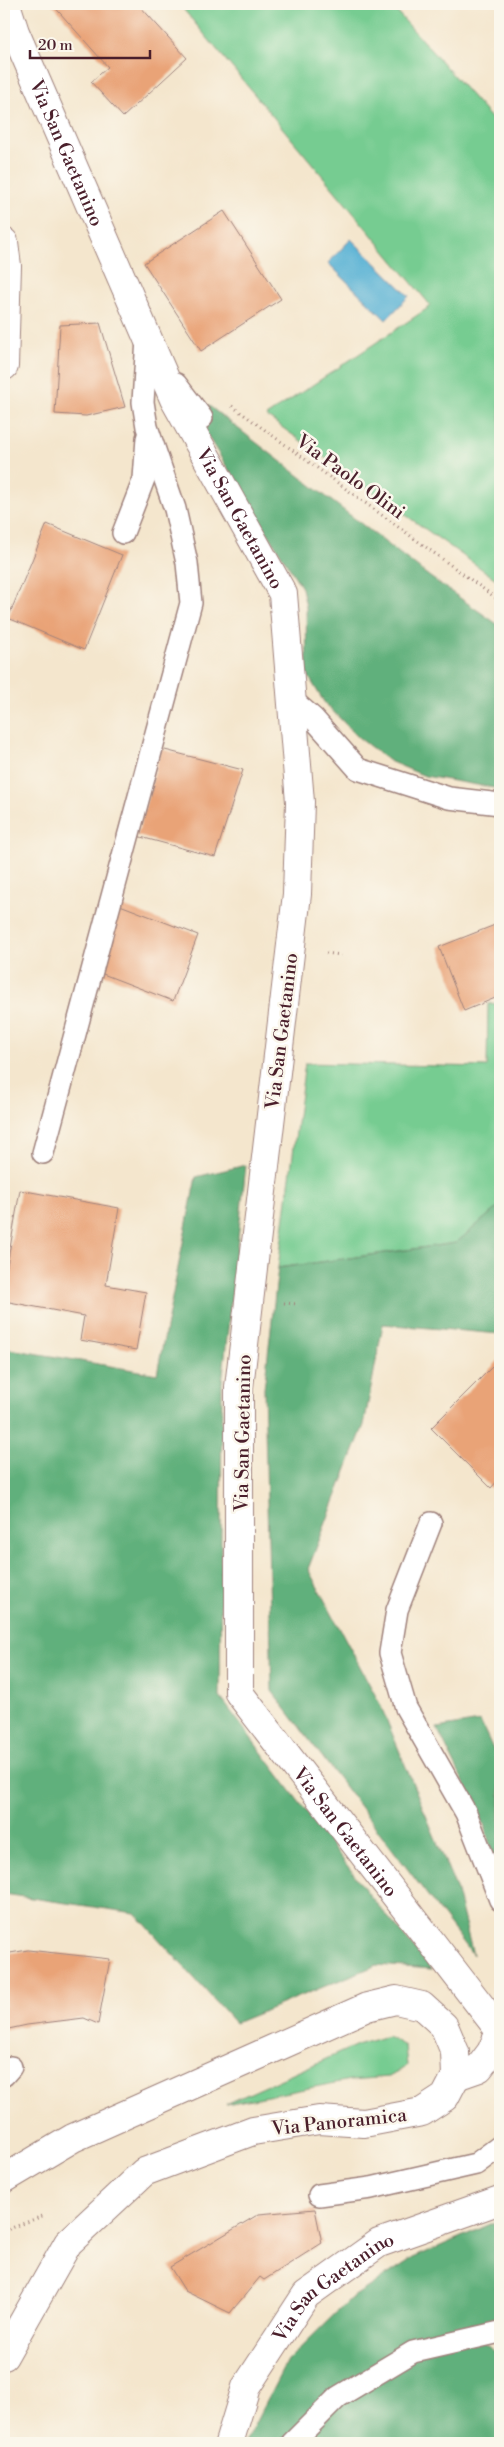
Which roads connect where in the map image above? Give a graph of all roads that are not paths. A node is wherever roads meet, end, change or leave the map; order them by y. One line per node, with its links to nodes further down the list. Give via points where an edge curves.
1 (6, 4): 3 (street, Via San Gaetanino, via 15,32)
2 (4, 242): 4 (street, via 7,266)
3 (147, 338): 5 (street, Via San Gaetanino); 7 (lane, via 144,402)
4 (4, 366)
5 (162, 369): 6 (lane); 9 (street, Via San Gaetanino, via 174,399 283,594)
6 (202, 418)
7 (147, 428): 8 (lane, via 144,479); 11 (lane, via 175,509 187,563 191,603)
8 (123, 533)
9 (291, 700): 10 (lane, via 313,718 358,769 449,798); 14 (street, Via San Gaetanino, via 300,802 297,894 239,1387 239,1693)
10 (500, 804)
11 (43, 1153)
12 (431, 1523): 13 (lane, via 398,1610 390,1653 406,1708 466,1813)
13 (500, 1900)
14 (500, 2031): 15 (street, Via San Gaetanino, via 491,2052 479,2068)
15 (456, 2076): 17 (street, via 456,2052 444,2026 422,2006 396,2000 367,2007 73,2138); 21 (street, Via Panoramica, via 445,2097 422,2112 364,2123 319,2120 253,2131 144,2172 68,2243)
16 (500, 2146): 18 (lane, via 476,2164 371,2188)
17 (4, 2179)
18 (318, 2195)
19 (500, 2200): 22 (street, Via San Gaetanino, via 379,2243 306,2295 246,2386)
20 (500, 2332): 23 (lane, via 413,2352 338,2397)
21 (4, 2356)
22 (229, 2443)
23 (292, 2443)

